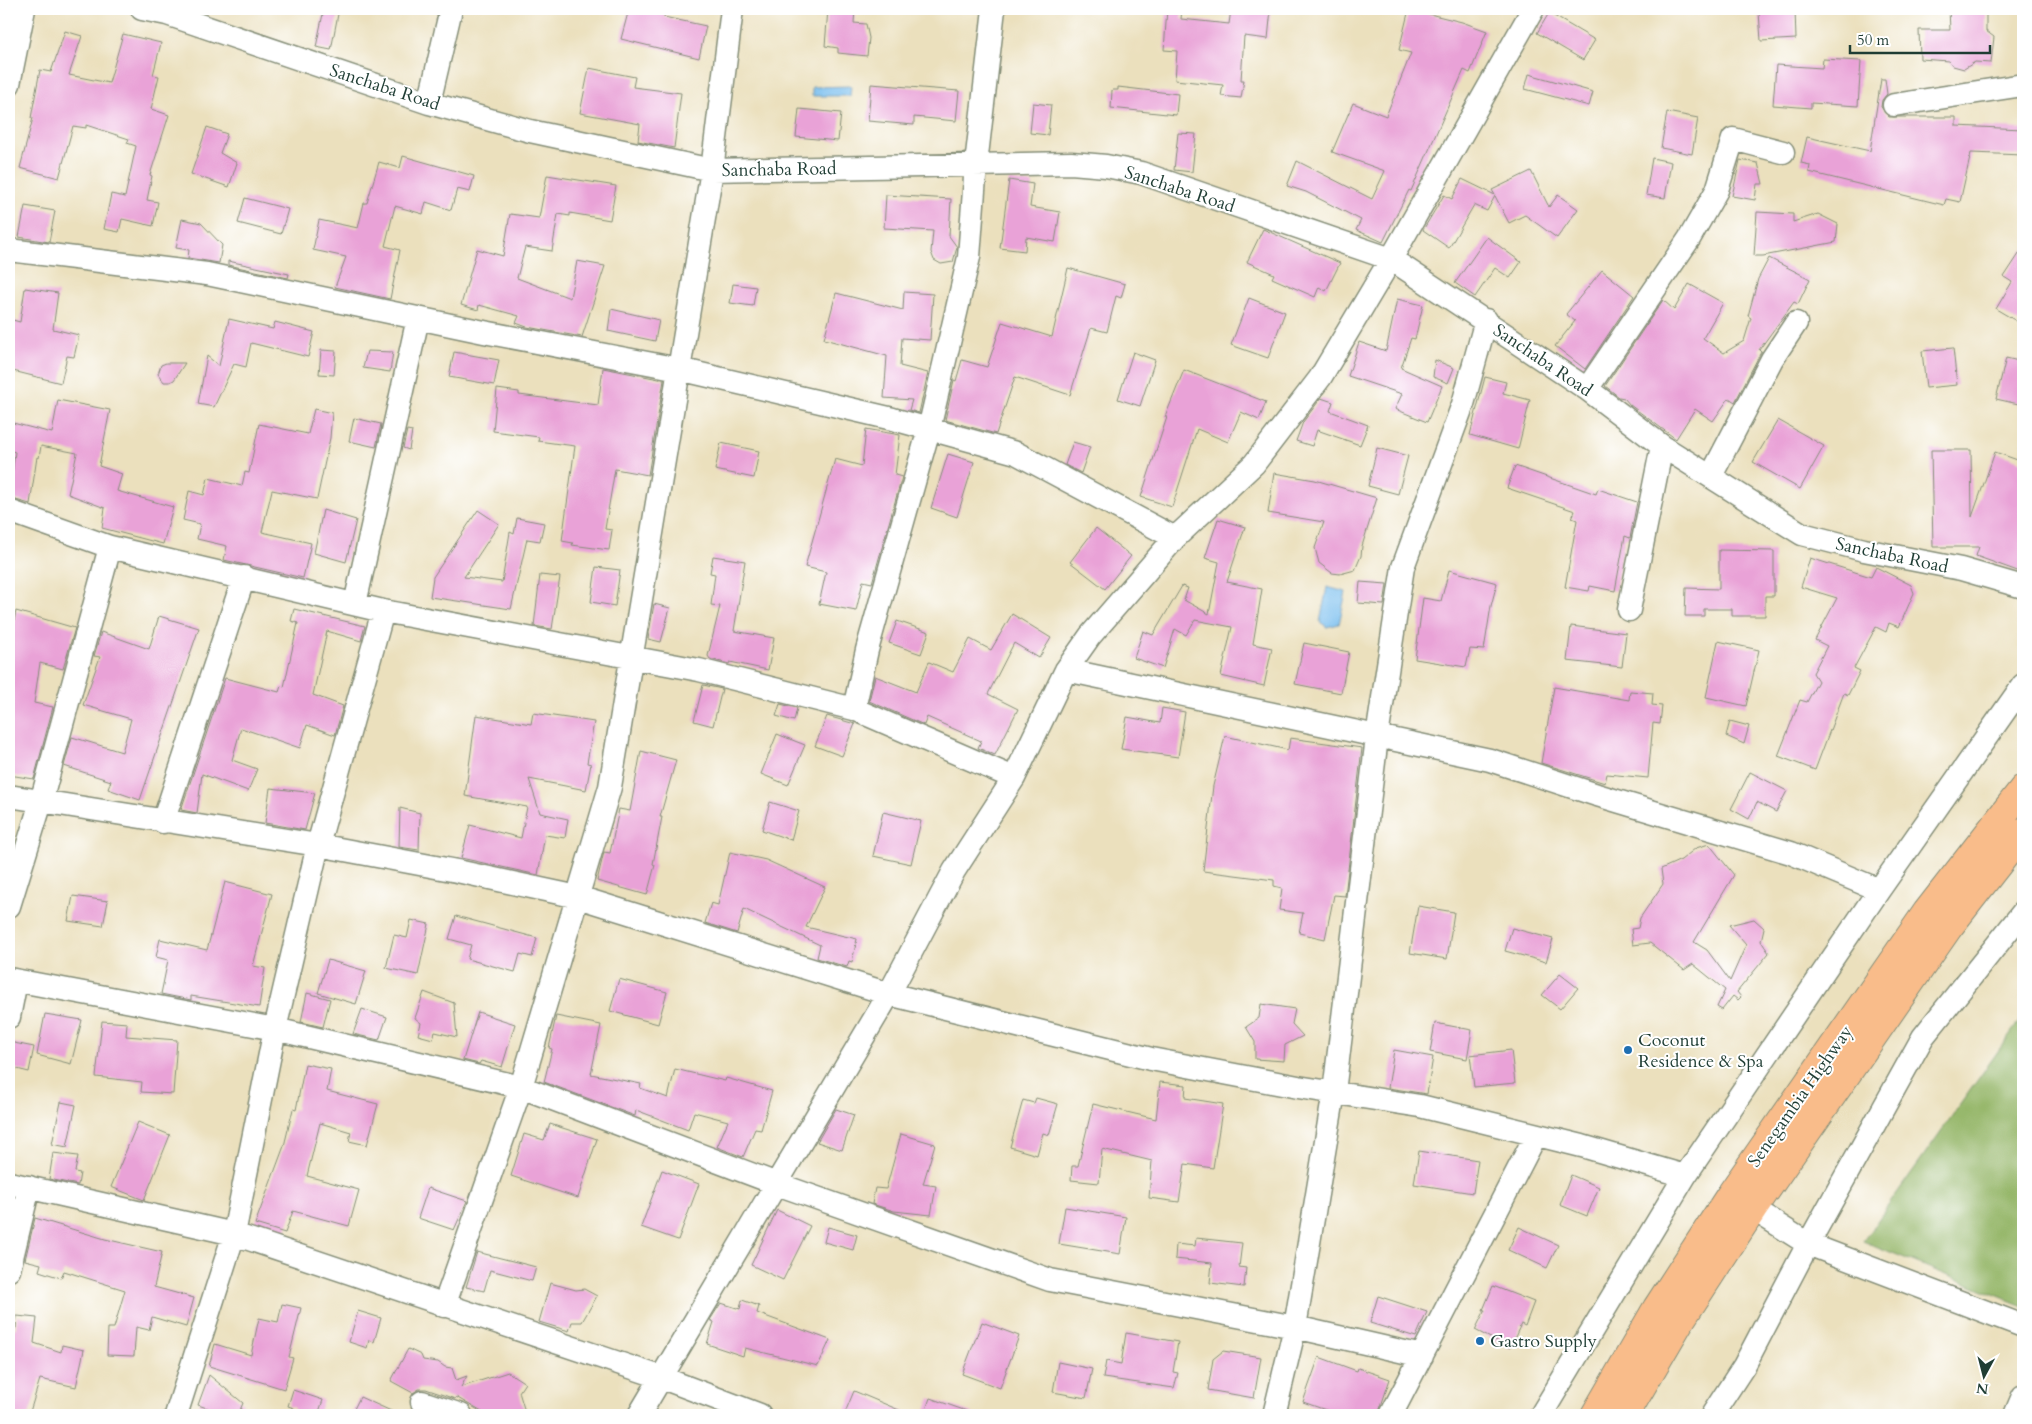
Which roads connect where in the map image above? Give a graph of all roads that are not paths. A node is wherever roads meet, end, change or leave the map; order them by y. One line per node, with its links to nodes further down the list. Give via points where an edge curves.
1 (24, 9): 7 (street)
2 (142, 9): 9 (street, Sanchaba Road, via 167,14)
3 (451, 9): 9 (street)
4 (732, 9): 13 (street)
5 (994, 9): 12 (street)
6 (1533, 9): 15 (street)
7 (9, 84)
8 (2023, 85): 10 (street)
9 (429, 103): 13 (street, Sanchaba Road, via 530,131)
10 (1894, 104)
11 (1783, 152): 20 (street, via 1733,139 1717,190 1694,231)
12 (976, 164): 13 (street, Sanchaba Road); 15 (street, Sanchaba Road, via 1071,163 1141,173); 21 (street, via 969,257)
13 (712, 170): 19 (street)
14 (9, 250): 16 (street, via 207,274)
15 (1391, 259): 17 (street, Sanchaba Road); 25 (street, via 1320,378 1254,464)
16 (418, 318): 19 (street); 29 (street)
17 (1486, 320): 20 (street, Sanchaba Road); 36 (street, via 1463,404 1403,567)
18 (1796, 323): 23 (street, via 1772,359)
19 (679, 369): 21 (street); 32 (street)
20 (1588, 389): 22 (street, Sanchaba Road)
21 (929, 429): 25 (street, via 1016,453); 35 (street, via 867,650)
22 (1662, 446): 23 (street, Sanchaba Road); 30 (street)
23 (1712, 476): 28 (street, Sanchaba Road, via 1802,534 1961,569)
24 (9, 511): 26 (street)
25 (1174, 538): 33 (street, via 1090,636)
26 (110, 547): 27 (street); 40 (street)
27 (244, 576): 29 (street); 41 (street)
28 (2023, 587)
29 (355, 604): 31 (street)
30 (1629, 610)
31 (383, 611): 32 (street); 43 (street)
32 (632, 659): 35 (street, via 699,670); 45 (street, via 610,787)
33 (1066, 670): 36 (street); 37 (street)
34 (2023, 685): 44 (street)
35 (854, 709): 37 (street)
36 (1377, 737): 44 (street, via 1490,760 1791,853); 53 (street)
37 (1014, 778): 49 (street, via 954,871)
38 (2023, 790): 76 (main road, Senegambia Highway, via 1927,912 1731,1194 1657,1308)
39 (9, 796): 40 (street)
40 (41, 802): 41 (street); 46 (street)
41 (162, 822): 43 (street)
42 (2023, 832): 58 (main road, Senegambia Highway, via 1948,928)
43 (318, 845): 45 (street); 51 (street)
44 (1879, 890): 55 (street)
45 (578, 897): 49 (street); 52 (street)
46 (9, 906)
47 (2023, 912): 60 (street, via 1923,1037)
48 (12, 980): 50 (street); 51 (street)
49 (889, 994): 53 (street, via 1151,1059); 56 (street)
50 (9, 1017)
51 (275, 1029): 52 (street); 59 (street)
52 (521, 1087): 56 (street); 62 (street)
53 (1334, 1092): 54 (street, via 1420,1106); 64 (street)
54 (1536, 1135): 55 (street); 65 (street)
55 (1685, 1176): 75 (street)
56 (777, 1184): 64 (street, via 1050,1280); 66 (street)
57 (19, 1185): 59 (street); 61 (street)
58 (1753, 1209): 60 (street); 77 (main road, Senegambia Highway, via 1680,1321)
59 (234, 1234): 62 (street); 69 (street)
60 (1808, 1244): 63 (street); 78 (street, via 1744,1366)
61 (9, 1270)
62 (444, 1306): 66 (street)
63 (2023, 1326)
64 (1295, 1328): 65 (street); 73 (street)
65 (1422, 1356): 74 (street)
66 (660, 1378): 71 (street); 72 (street)
67 (2023, 1396): 79 (street)
68 (422, 1402): 70 (street)
69 (176, 1415)
70 (461, 1415)
71 (639, 1415)
72 (760, 1415)
73 (1274, 1415)
74 (1391, 1415)
75 (1541, 1415)
76 (1595, 1415)
77 (1625, 1415)
78 (1712, 1415)
79 (2015, 1415)

